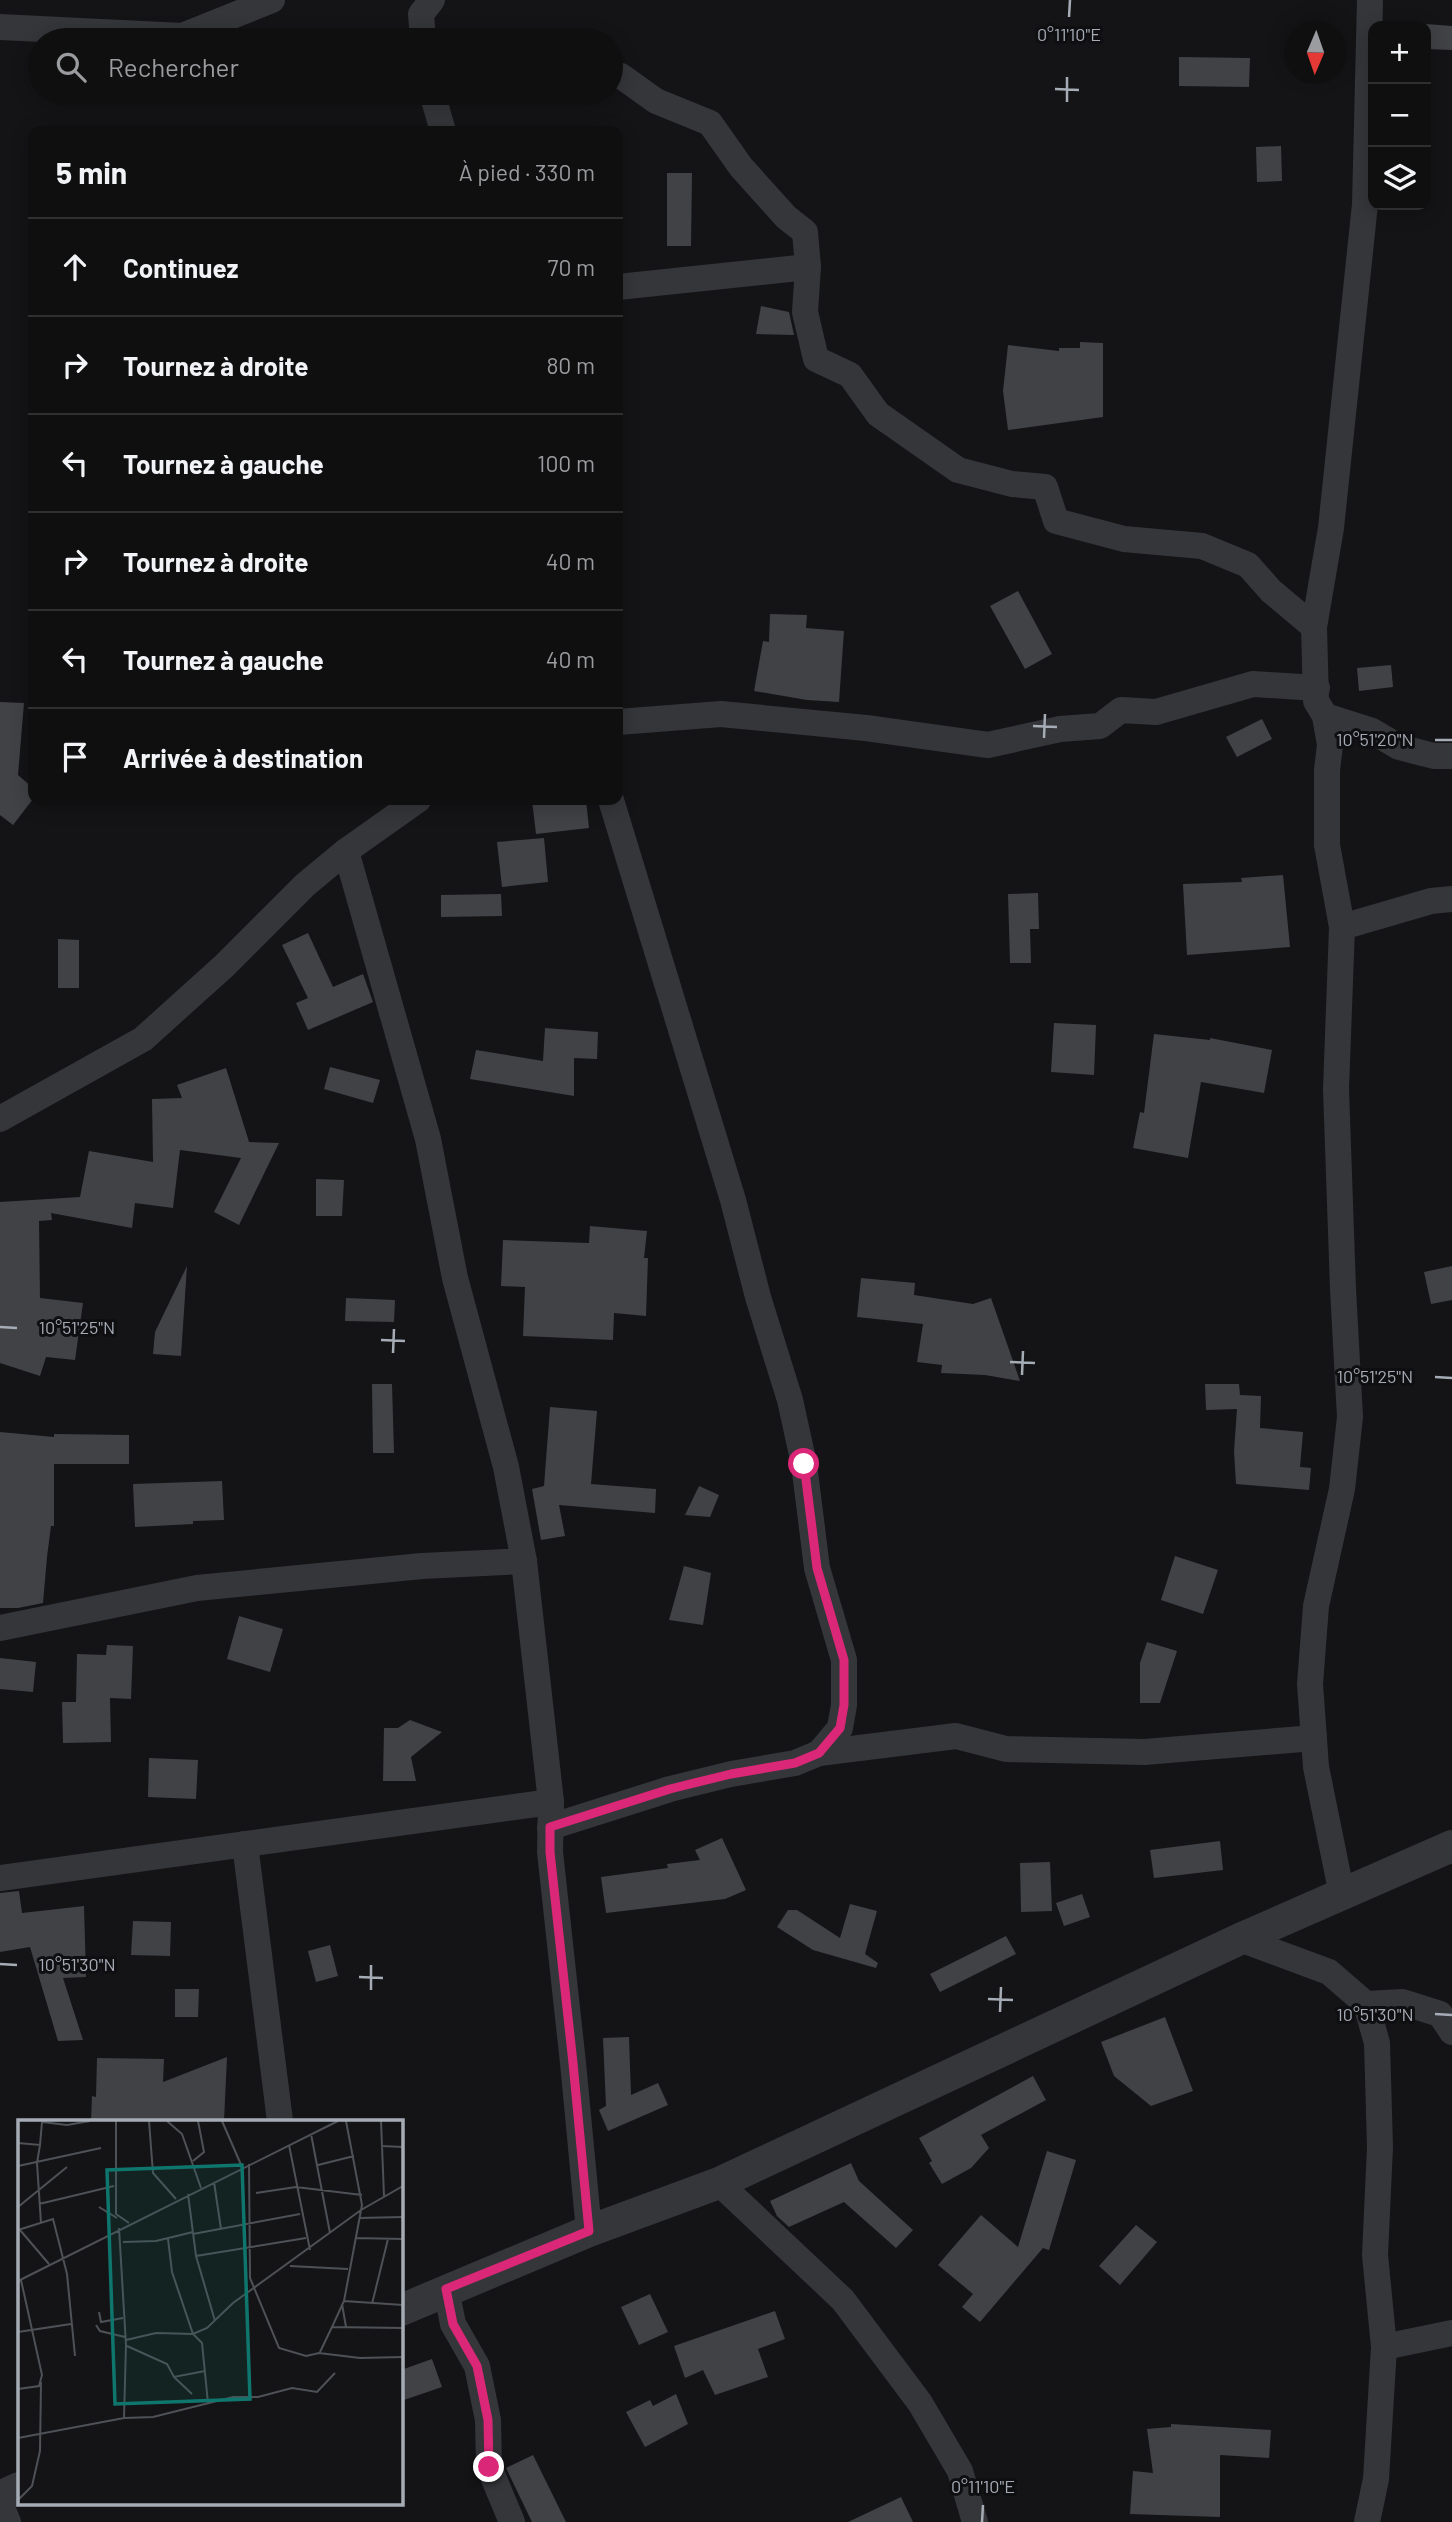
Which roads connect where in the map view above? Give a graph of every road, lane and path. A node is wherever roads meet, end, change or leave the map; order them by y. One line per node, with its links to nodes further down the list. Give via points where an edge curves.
1 (272, 0): 6 (street)
2 (432, 0): 7 (street, via 421,14)
3 (1370, 0): 13 (street, via 1365,204 1331,528)
4 (0, 27): 5 (street)
5 (28, 28)
6 (202, 28)
7 (422, 28)
8 (623, 77): 11 (street, via 656,101 710,123 741,167 805,232)
9 (435, 105): 10 (street)
10 (442, 126)
11 (808, 267): 12 (street); 13 (street, via 805,312 816,359 850,375 878,414 958,470 1045,487 1056,521 1124,539 1202,545 1248,565)
12 (623, 286)
13 (1314, 627): 14 (street)
14 (1317, 688): 15 (street, via 1317,701); 16 (street, via 1253,684 1156,712 1121,710 1100,726 1060,729 988,746 721,714)
15 (1325, 716): 17 (street, via 1372,731 1399,747); 22 (street, via 1330,745 1327,845)
16 (623, 722)
17 (1452, 756)
18 (411, 805): 20 (street)
19 (613, 805): 27 (street, via 733,1200 796,1426 817,1568 844,1660 840,1728)
20 (346, 851): 23 (street, via 144,1039); 24 (street, via 428,1139 455,1279 506,1468)
21 (1452, 900): 22 (street, via 1431,901)
22 (1342, 927): 26 (street, via 1336,1089 1350,1417 1342,1489 1316,1606 1310,1684)
23 (0, 1119)
24 (524, 1561): 25 (street, via 434,1564 209,1586); 28 (street)
25 (0, 1628)
26 (1314, 1738): 27 (street, via 1144,1752 1006,1749 956,1736); 32 (street)
27 (819, 1753): 28 (street, via 795,1763)
28 (550, 1815): 29 (street); 38 (street)
29 (245, 1844): 31 (street); 36 (street)
30 (1452, 1846): 32 (street)
31 (0, 1878)
32 (1342, 1895): 33 (street)
33 (1240, 1939): 34 (street, via 1329,1972); 37 (street)
34 (1366, 2004): 35 (street, via 1402,2002 1428,2010 1440,2014); 42 (street, via 1377,2043 1380,2147 1375,2255)
35 (1452, 2032)
36 (280, 2120)
37 (719, 2183): 38 (street); 48 (street, via 843,2300 920,2403 960,2471)
38 (589, 2231): 39 (street)
39 (446, 2289): 40 (street); 47 (street, via 453,2324 477,2366 488,2420 489,2467)
40 (402, 2310)
41 (1452, 2333): 42 (street)
42 (1384, 2347): 49 (street, via 1376,2479)
43 (18, 2488): 44 (street)
44 (0, 2497)
45 (0, 2504): 46 (street)
46 (8, 2522)
47 (512, 2522)
48 (975, 2522)
49 (1367, 2522)

